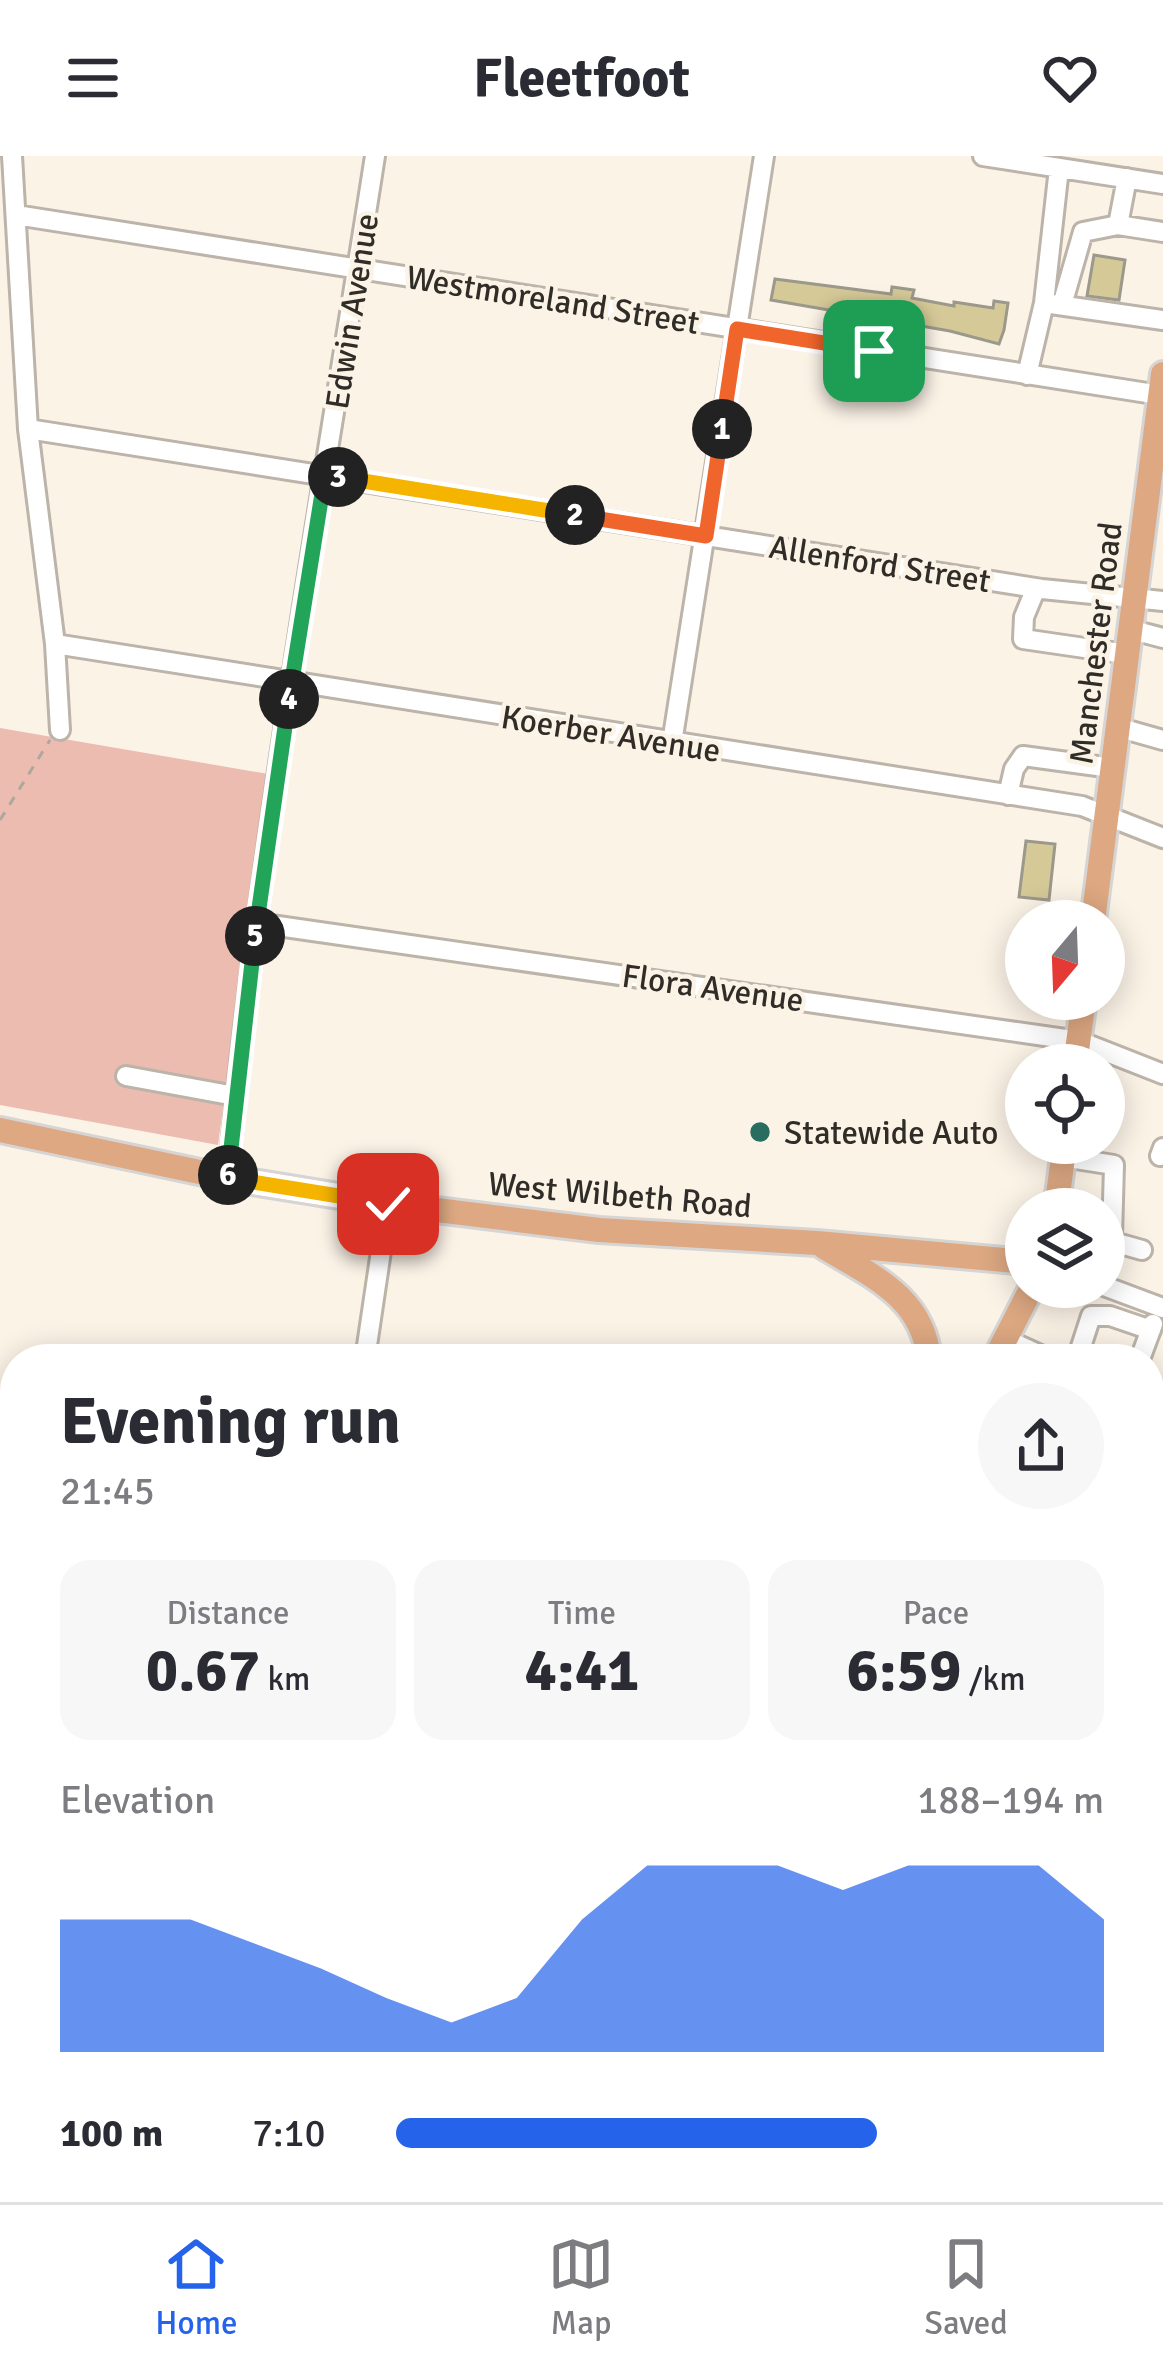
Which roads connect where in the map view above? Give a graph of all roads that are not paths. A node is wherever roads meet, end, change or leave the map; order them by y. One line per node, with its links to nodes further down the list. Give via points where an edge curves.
1 (12, 156): 8 (street)
2 (375, 156): 11 (street, Edwin Avenue)
3 (764, 156): 14 (street)
4 (983, 156): 5 (street)
5 (1059, 168): 6 (street); 12 (street)
6 (1115, 170): 7 (street); 9 (street)
7 (1163, 184)
8 (16, 215): 11 (street, Westmoreland Street); 17 (street)
9 (1118, 225): 10 (street); 12 (street, via 1083,232)
10 (1163, 232)
11 (358, 266): 14 (street, Westmoreland Street); 18 (street, Edwin Avenue)
12 (1053, 304): 13 (street); 15 (street)
13 (1163, 320)
14 (737, 329): 15 (street, Westmoreland Street); 19 (street)
15 (1027, 375): 16 (street, Westmoreland Street)
16 (1162, 385): 21 (main road, Manchester Road)
17 (28, 429): 18 (street, Allenford Street); 25 (street)
18 (325, 475): 19 (street, Allenford Street); 26 (street, Edwin Avenue)
19 (706, 536): 20 (street, Allenford Street); 30 (street)
20 (1036, 588): 21 (street, Allenford Street); 24 (street, via 1023,639)
21 (1133, 598): 22 (street, Allenford Street); 24 (main road, Manchester Road)
22 (1163, 601)
23 (1163, 638): 24 (street)
24 (1128, 641): 27 (main road, Manchester Road)
25 (55, 644): 26 (street, Koerber Avenue); 28 (street)
26 (292, 681): 30 (street, Koerber Avenue); 36 (street, Edwin Avenue)
27 (1117, 728): 29 (street); 31 (main road, Manchester Road)
28 (60, 730)
29 (1163, 740)
30 (673, 743): 32 (street, Koerber Avenue)
31 (1112, 768): 32 (street, via 1023,756); 33 (main road, Manchester Road)
32 (1009, 796): 33 (street, Koerber Avenue)
33 (1106, 816): 34 (street, Koerber Avenue); 35 (main road, Manchester Road)
34 (1163, 838)
35 (1096, 900)
36 (257, 923): 37 (street, Flora Avenue); 41 (street, Edwin Avenue)
37 (1020, 1044)
38 (1125, 1065): 39 (street, Flora Avenue)
39 (1163, 1074)
40 (126, 1076): 41 (street)
41 (235, 1096): 43 (street, Edwin Avenue)
42 (0, 1130): 43 (main road, West Wilbeth Road)
43 (228, 1178): 44 (main road, West Wilbeth Road)
44 (388, 1204): 45 (main road, West Wilbeth Road, via 599,1231); 53 (street)
45 (817, 1243): 48 (main road, West Wilbeth Road); 54 (main road, via 899,1294)
46 (1125, 1245): 47 (street)
47 (1142, 1250)
48 (1005, 1260)
49 (1125, 1294): 50 (street)
50 (1162, 1307): 52 (street)
51 (1021, 1308): 55 (main road)
52 (1151, 1330): 56 (street, via 1091,1316); 57 (street)
53 (367, 1344)
54 (925, 1344)
55 (1003, 1344)
56 (1082, 1344)
57 (1146, 1344)

